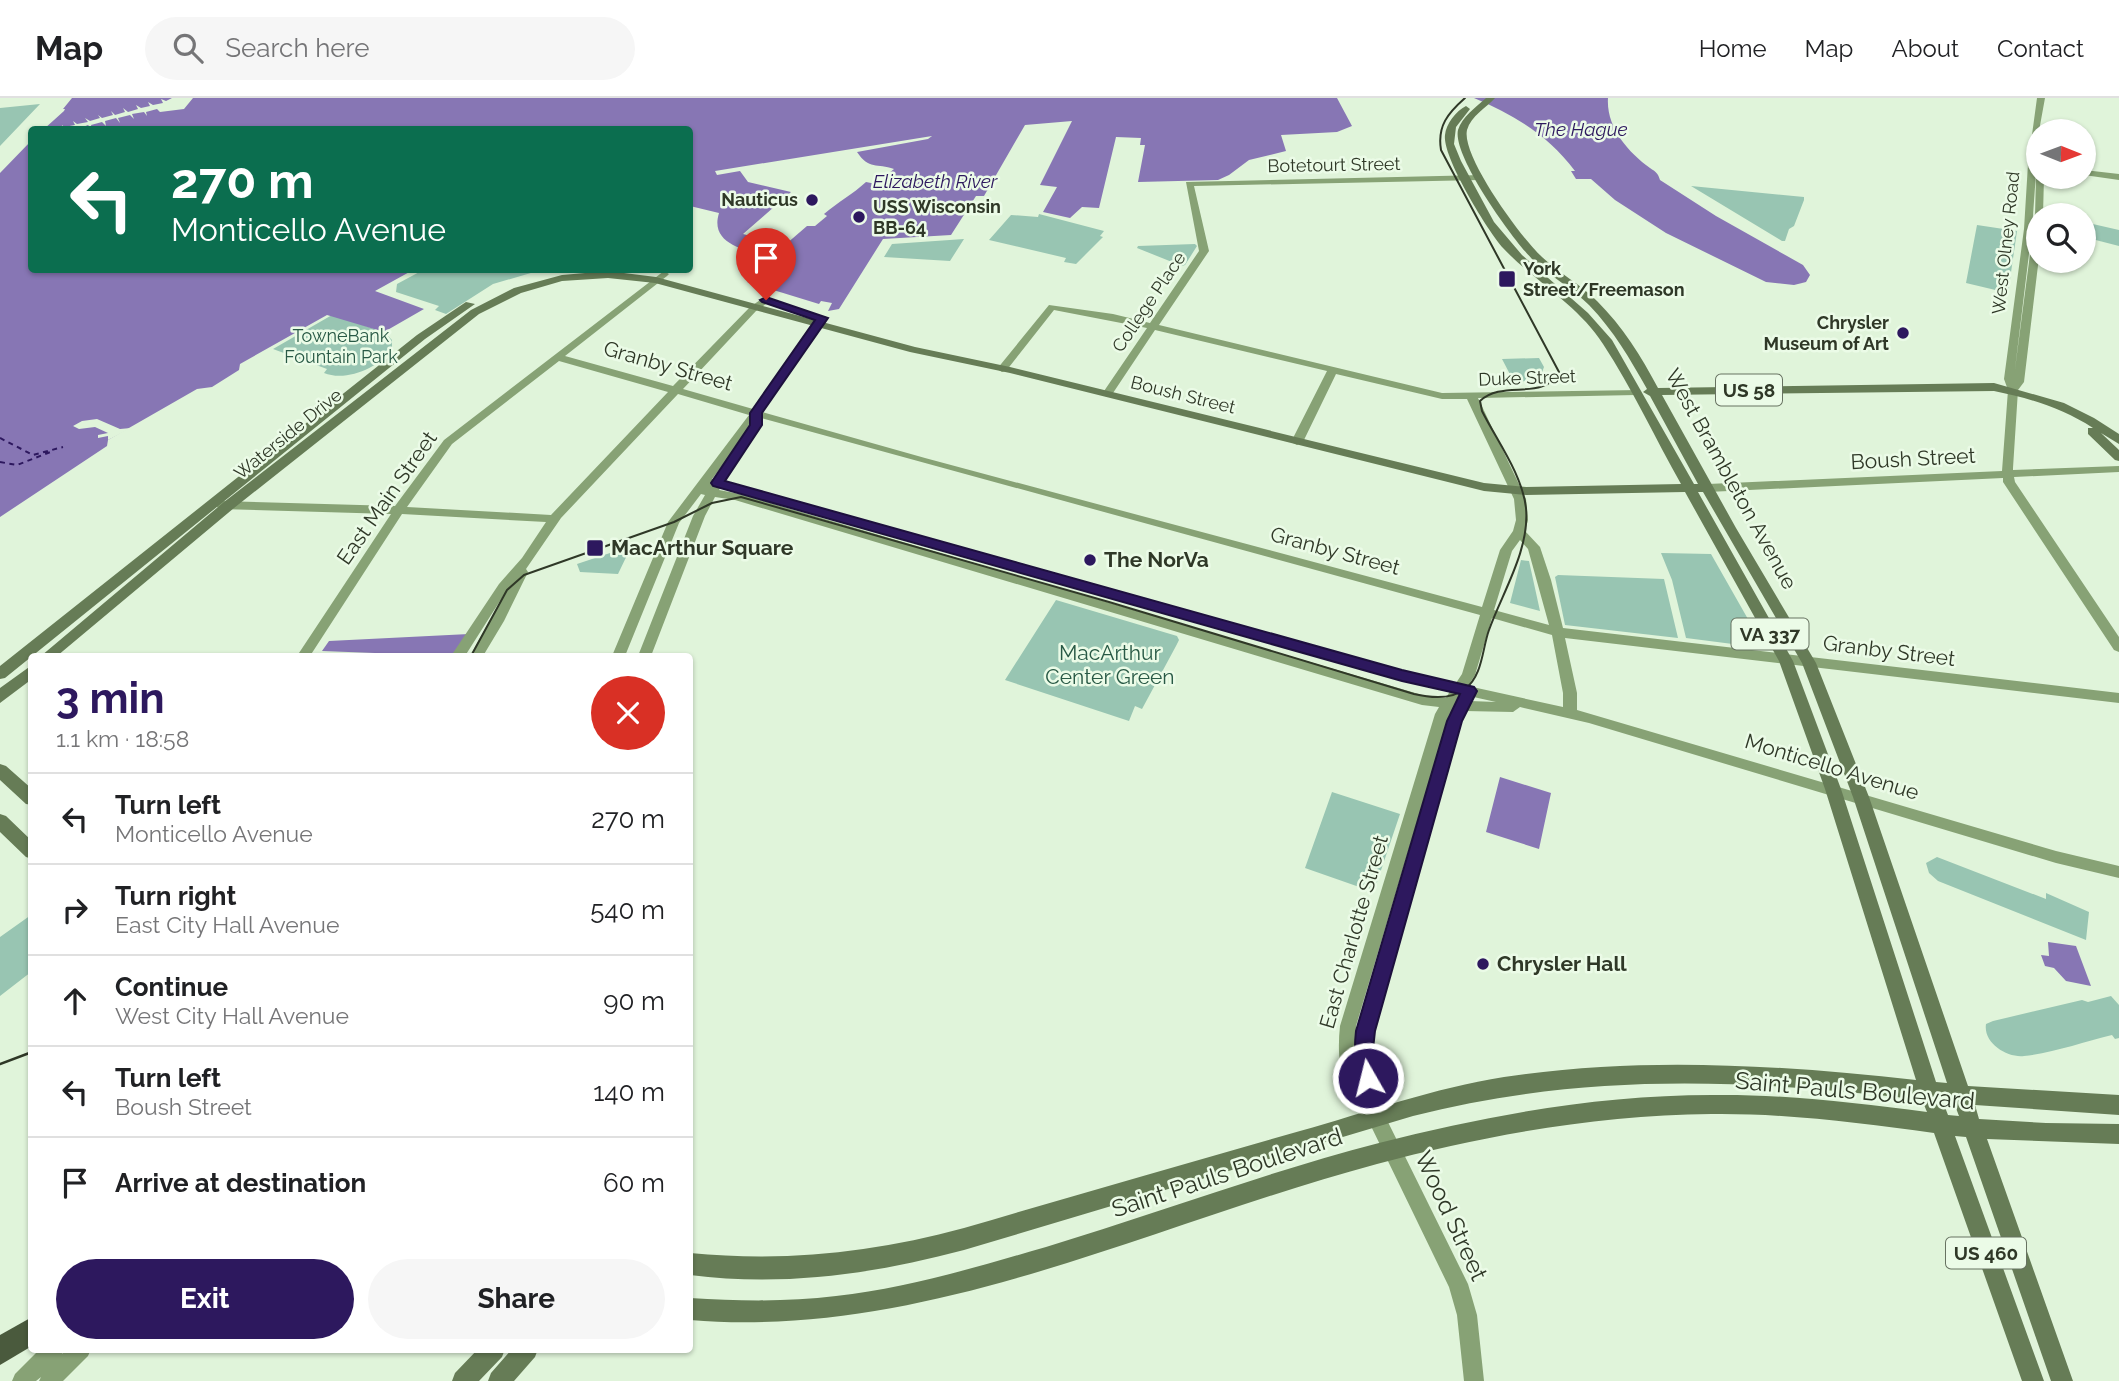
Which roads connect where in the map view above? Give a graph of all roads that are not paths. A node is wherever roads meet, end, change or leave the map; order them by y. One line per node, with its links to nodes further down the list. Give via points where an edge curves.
1 (1478, 98): 5 (main road, West Brambleton Avenue)
2 (1491, 98): 5 (main road, West Brambleton Avenue)
3 (2041, 98): 6 (street, West Olney Road)
4 (2049, 98): 7 (street)
5 (1470, 112): 9 (main road, West Brambleton Avenue, via 1462,141); 11 (main road, West Brambleton Avenue, via 1452,127 1449,142)
6 (2039, 119)
7 (2046, 119)
8 (2096, 174): 10 (street)
9 (1479, 177): 11 (street, Botetourt Street); 28 (main road, West Brambleton Avenue, via 1522,242 1615,327)
10 (2119, 177)
11 (1465, 178): 12 (street, Botetourt Street); 29 (main road, West Brambleton Avenue, via 1499,237 1592,323)
12 (1189, 184): 20 (street, College Place, via 1204,251)
13 (2032, 189): 26 (street, West Olney Road, via 2009,379)
14 (552, 273): 27 (main road, Waterside Drive, via 492,291 421,337)
15 (651, 273): 17 (main road)
16 (2032, 273): 26 (street, West Olney Road, via 2019,382)
17 (660, 277): 18 (main road, Boush Street); 21 (street, East Main Street); 27 (main road, Waterside Drive, via 594,273 521,289 475,312)
18 (761, 303): 19 (main road, Boush Street); 24 (street)
19 (820, 322): 22 (main road, Boush Street); 32 (street)
20 (1153, 327): 22 (street, Duke Street, via 1052,306); 23 (street, Duke Street); 25 (street, College Place)
21 (558, 357): 24 (street, Granby Street); 45 (street, East Main Street, via 462,429)
22 (1005, 365): 25 (main road, Boush Street)
23 (1333, 370): 30 (street, Duke Street, via 1429,394); 34 (street)
24 (674, 390): 32 (street, Granby Street); 46 (street)
25 (1110, 390): 34 (main road, Boush Street)
26 (2013, 390): 28 (main road, Duke Street / US 58, via 1973,385); 31 (main road, US 58); 36 (main road, US 58, via 2080,422); 38 (street, West Olney Road)
27 (361, 392): 43 (main road, Waterside Drive); 44 (main road, Waterside Drive)
28 (1656, 392): 29 (main road, Duke Street / US 58); 42 (main road, West Brambleton Avenue / VA 337)
29 (1636, 393): 30 (street, Duke Street); 40 (main road, West Brambleton Avenue / VA 337)
30 (1472, 397): 39 (street)
31 (2072, 410): 33 (main road); 35 (main road, US 58)
32 (756, 413): 41 (street); 49 (street, Granby Street)
33 (2119, 428)
34 (1299, 437): 39 (main road, Boush Street)
35 (2119, 440)
36 (2119, 457)
37 (2119, 469): 38 (street, Boush Street)
38 (2007, 475): 42 (street, Boush Street); 51 (street)
39 (1514, 486): 40 (main road, Boush Street); 47 (street, via 1522,510)
40 (1687, 486): 42 (main road, Boush Street); 58 (main road, West Brambleton Avenue / VA 337)
41 (708, 487): 56 (street, via 678,517); 57 (street); 63 (street, Monticello Avenue, via 1402,675); 63 (street, Monticello Avenue, via 1388,691 1422,700)
42 (1708, 488): 59 (main road, West Brambleton Avenue / VA 337)
43 (211, 505): 44 (street); 61 (main road, Waterside Drive)
44 (229, 505): 45 (street); 52 (main road, Waterside Drive)
45 (399, 510): 46 (street); 53 (street, East Main Street)
46 (554, 519): 48 (street)
47 (1519, 532): 49 (street, East Charlotte Street, via 1506,550); 50 (street, via 1538,555)
48 (526, 561): 54 (street, via 503,587); 55 (street)
49 (1485, 613): 50 (street, Granby Street); 63 (street, East Charlotte Street)
50 (1557, 632): 58 (street, Granby Street); 65 (street, via 1570,689)
51 (2119, 647)
52 (52, 653)
53 (305, 653)
54 (460, 653)
55 (479, 653)
56 (619, 653)
57 (645, 653)
58 (1786, 661): 59 (street, Granby Street); 68 (main road, West Brambleton Avenue / VA 337)
59 (1809, 663): 64 (street, Granby Street); 70 (main road, West Brambleton Avenue / VA 337)
60 (28, 673): 62 (main road)
61 (0, 674)
62 (0, 697)
63 (1459, 697): 65 (street, Monticello Avenue); 78 (street, East Charlotte Street, via 1408,825 1348,1026 1347,1061 1353,1087 1360,1103)
64 (2119, 698)
65 (1570, 713): 68 (street, Monticello Avenue)
66 (0, 770): 69 (main road)
67 (0, 787): 71 (main road)
68 (1833, 789): 70 (street, Monticello Avenue); 75 (main road, West Brambleton Avenue / VA 337)
69 (28, 795)
70 (1861, 797): 74 (street, Monticello Avenue); 76 (main road, West Brambleton Avenue / VA 337)
71 (28, 798)
72 (0, 821): 73 (main road)
73 (28, 846)
74 (2119, 872)
75 (1929, 1091): 76 (main road, Saint Pauls Boulevard); 78 (main road, Saint Pauls Boulevard, via 1781,1074 1646,1074 1498,1088); 79 (main road, US 460)
76 (1961, 1095): 77 (main road, Saint Pauls Boulevard); 80 (main road, VA 337)
77 (2119, 1105)
78 (1376, 1118): 82 (street, Wood Street); 83 (main road, Saint Pauls Boulevard, via 936,1248 826,1266)
79 (1941, 1124): 80 (main road, Saint Pauls Boulevard); 82 (main road, Saint Pauls Boulevard, via 1813,1108 1696,1104 1541,1119); 96 (main road, US 460)
80 (1972, 1128): 81 (main road, Saint Pauls Boulevard); 97 (main road, US 460)
81 (2119, 1135)
82 (1392, 1148): 84 (main road, Saint Pauls Boulevard, via 972,1281 898,1300 796,1312); 95 (street, Wood Street, via 1458,1284)
83 (700, 1266)
84 (693, 1309)
85 (28, 1333): 86 (highway)
86 (0, 1351)
87 (50, 1353): 91 (street)
88 (77, 1353): 92 (street)
89 (490, 1353): 93 (main road)
90 (524, 1353): 94 (main road)
91 (22, 1381)
92 (49, 1381)
93 (463, 1381)
94 (499, 1381)
95 (1474, 1381)
96 (2033, 1381)
97 (2062, 1381)

